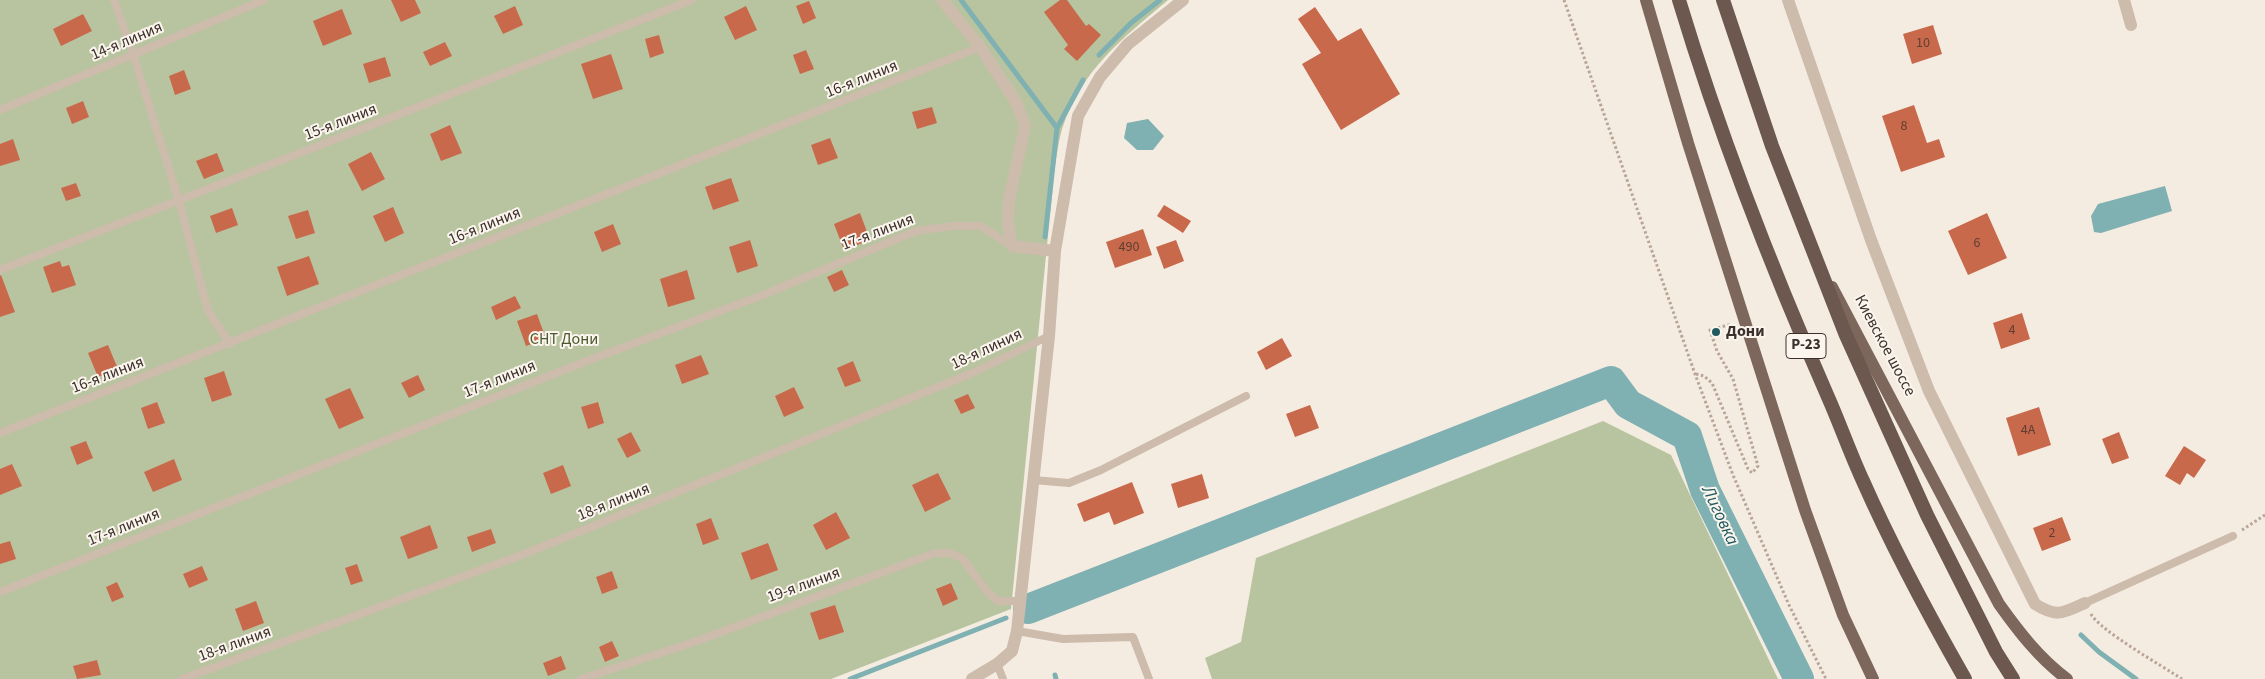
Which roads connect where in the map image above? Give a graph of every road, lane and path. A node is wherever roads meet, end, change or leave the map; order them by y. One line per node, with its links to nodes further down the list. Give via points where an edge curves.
1 (114, 0): 14 (lane)
2 (264, 0): 14 (lane, 14-я линия)
3 (692, 0): 16 (lane, 15-я линия)
4 (942, 0): 13 (street)
5 (1183, 0): 19 (street, via 1128,44 1100,76 1078,116)
6 (1564, 0): 24 (path)
7 (1646, 0): 21 (main road)
8 (1679, 0): 42 (highway, Р-23, via 1740,186 1790,312 1897,554)
9 (1723, 0): 17 (highway, Киевское шоссе / Р-23, via 1772,146)
10 (1788, 0): 32 (street, via 1901,322 1951,438 2034,604 2048,613 2062,614)
11 (2124, 0): 12 (street)
12 (2131, 25)
13 (980, 47): 18 (street, via 1016,102 1025,126 1009,200); 23 (lane, 16-я линия)
14 (133, 54): 15 (lane, 14-я линия); 16 (lane)
15 (0, 110)
16 (179, 201): 20 (lane, 15-я линия); 23 (lane, via 208,310)
17 (1808, 240): 43 (highway, Р-23, via 1898,455 1996,652); 44 (main road, Киевское шоссе / Р-23, via 1999,604 2034,650)
18 (1012, 246): 19 (street); 30 (lane, 17-я линия, via 981,226 916,231 762,295)
19 (1055, 251): 22 (street)
20 (0, 270)
21 (1746, 320): 24 (path, via 1710,330 1717,351 1733,379 1758,466 1755,471 1748,469 1712,384 1704,376); 41 (main road, via 1805,510 1843,615)
22 (1049, 336): 27 (street); 35 (lane, 18-я линия, via 970,374 519,556)
23 (230, 344): 26 (lane, 16-я линия)
24 (1695, 374): 40 (path, via 1737,484 1789,605)
25 (1246, 396): 27 (lane, via 1069,483)
26 (0, 433)
27 (1033, 480): 31 (street)
28 (2265, 515): 29 (path)
29 (2233, 536): 32 (lane)
30 (0, 592)
31 (1020, 601): 33 (street); 36 (lane, 19-я линия, via 997,601 962,558 935,552 694,642)
32 (2085, 603): 45 (path, via 2094,620)
33 (1017, 631): 34 (street, via 1012,651); 39 (lane, via 1063,639 1133,637)
34 (997, 664): 37 (street); 38 (lane)
35 (182, 679)
36 (581, 679)
37 (972, 679)
38 (1003, 679)
39 (1149, 679)
40 (1826, 679)
41 (1873, 679)
42 (1965, 679)
43 (2013, 679)
44 (2067, 679)
45 (2182, 679)

